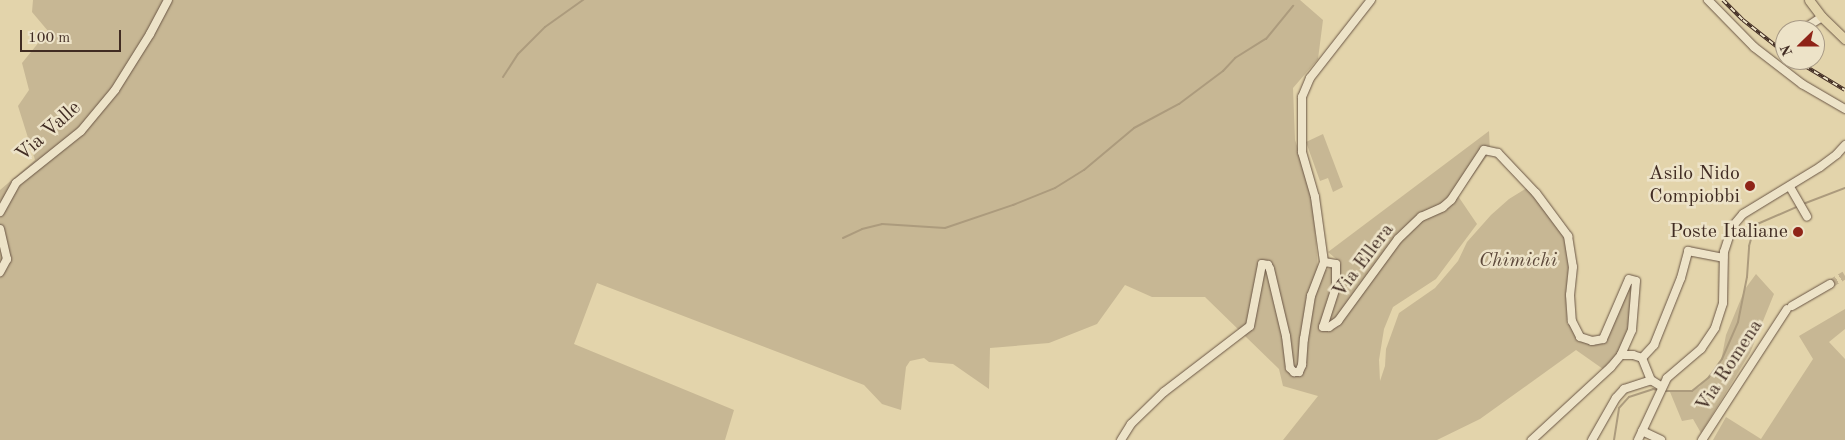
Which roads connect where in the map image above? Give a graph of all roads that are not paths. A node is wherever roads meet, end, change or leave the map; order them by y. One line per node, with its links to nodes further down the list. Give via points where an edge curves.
1 (168, 0): 11 (street, Via Valle, via 115,90 81,131 16,183)
2 (1371, 0): 15 (street, Via Ellera, via 1310,78 1302,96 1302,152 1315,197)
3 (1708, 0): 8 (street, via 1754,47 1802,84)
4 (1809, 0): 5 (main road)
5 (1822, 17): 6 (street); 7 (main road)
6 (1817, 20)
7 (1845, 39)
8 (1845, 109)
9 (1845, 145): 10 (street)
10 (1792, 190): 12 (street); 14 (street, via 1743,214 1726,240)
11 (0, 212)
12 (1806, 214)
13 (0, 229): 16 (street, via 8,259)
14 (1723, 258): 19 (street, via 1688,251 1682,275 1654,345); 21 (street, via 1723,303 1715,328 1701,349 1667,378)
15 (1324, 262): 18 (street, Via Ellera, via 1336,264 1336,287 1323,327 1329,327 1338,321 1398,239 1421,217 1443,207 1483,151 1489,149 1498,153 1536,193 1568,236 1573,267 1572,321 1580,337 1592,341 1603,339 1629,279 1636,281 1632,330); 23 (street, via 1310,296 1299,372 1290,368 1270,269 1262,264 1250,326 1164,392 1131,424)
16 (0, 272)
17 (1830, 284): 28 (street, Via Romena, via 1789,307)
18 (1621, 355): 19 (street); 24 (street)
19 (1642, 358): 20 (street)
20 (1651, 380): 21 (street); 25 (street, via 1624,389)
21 (1662, 388): 22 (street)
22 (1642, 431): 26 (street); 27 (street)
23 (1121, 440)
24 (1532, 440)
25 (1592, 440)
26 (1638, 440)
27 (1662, 440)
28 (1702, 440)

